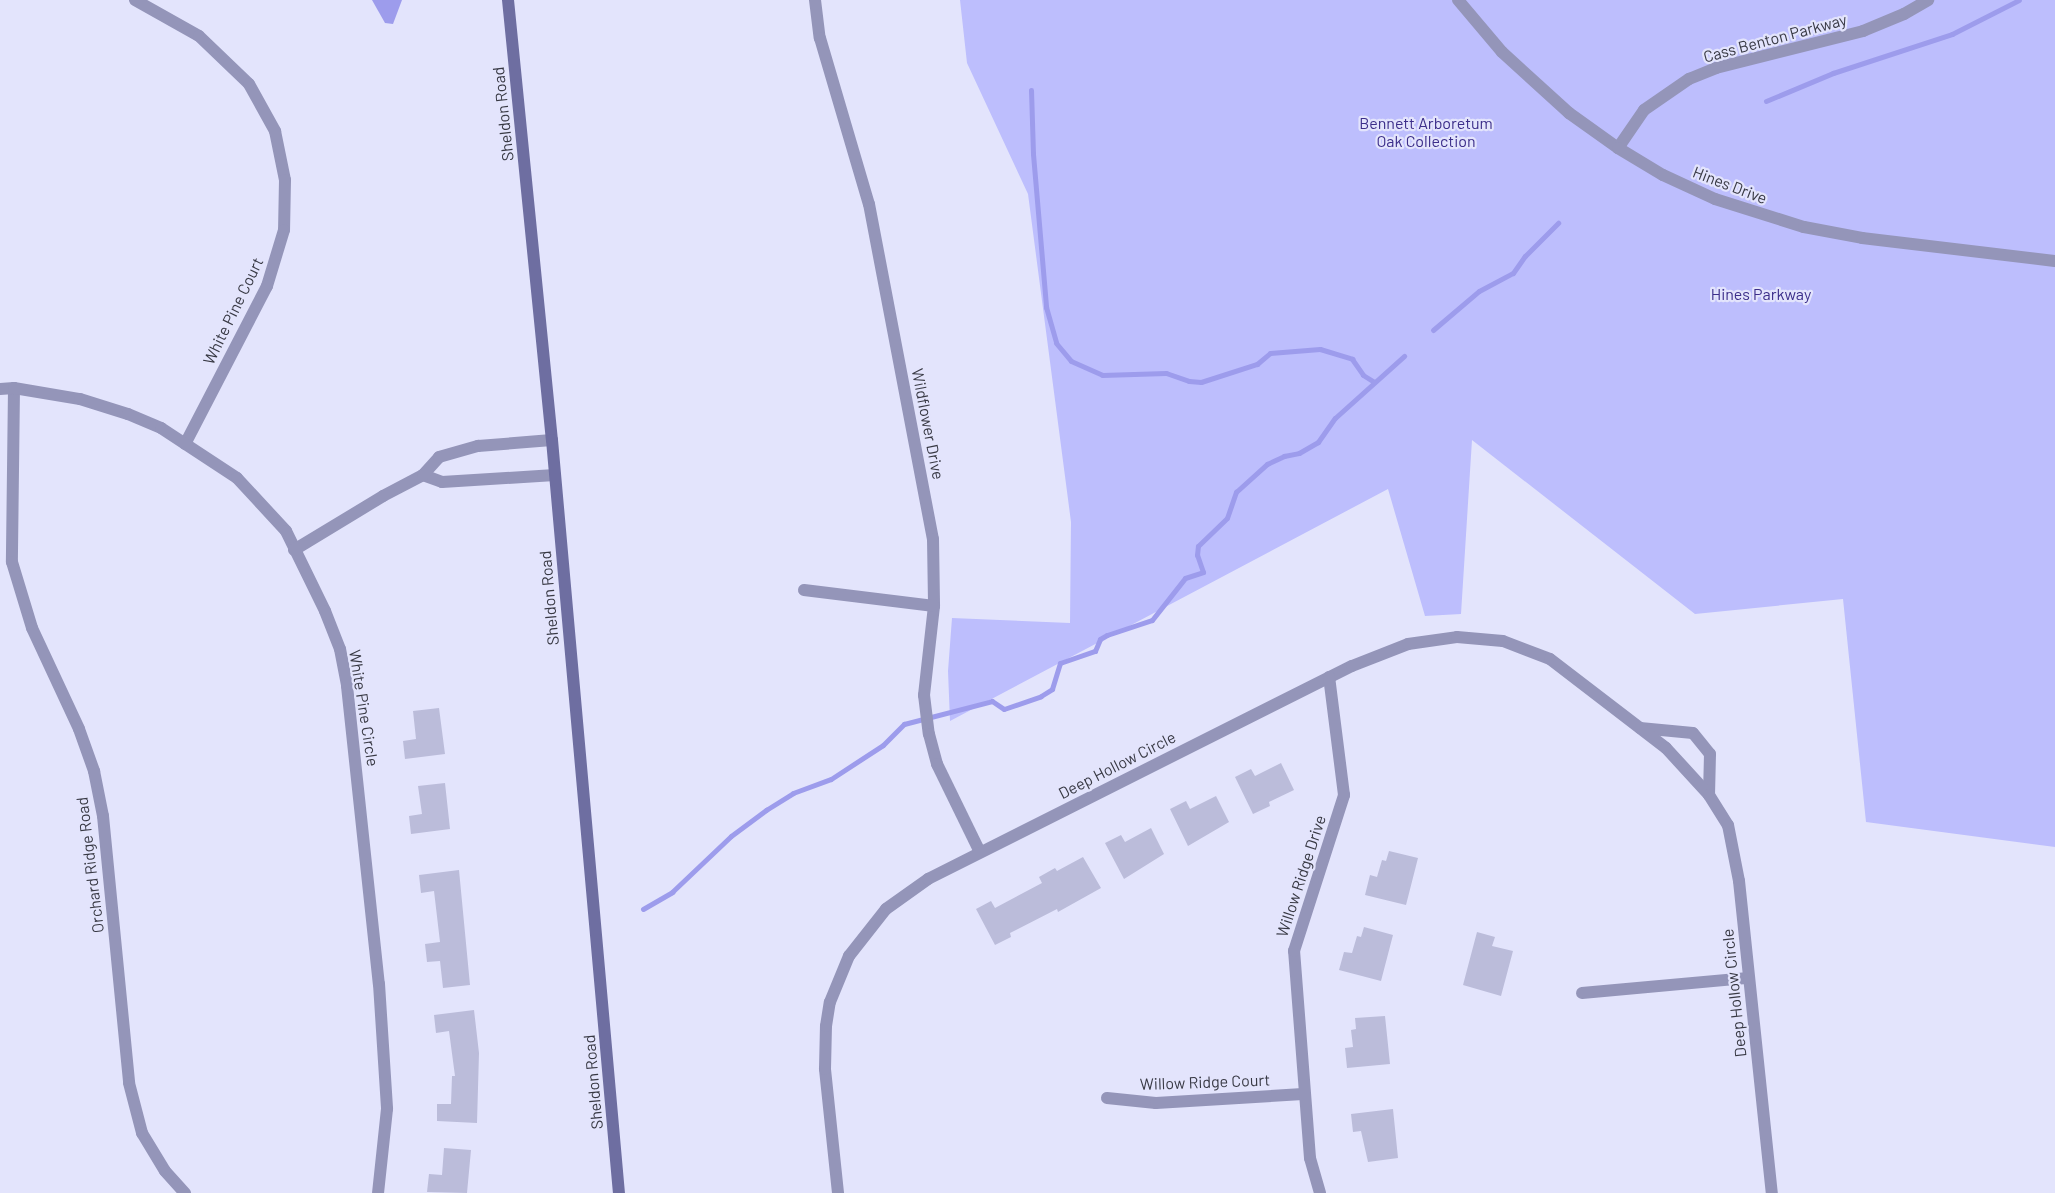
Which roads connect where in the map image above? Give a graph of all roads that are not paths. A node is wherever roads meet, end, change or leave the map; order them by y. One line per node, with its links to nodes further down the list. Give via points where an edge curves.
1 (135, 0): 11 (street, White Pine Court, via 199,36 249,84 275,132 285,180 284,230 267,286)
2 (508, 0): 10 (main road, Sheldon Road)
3 (815, 0): 16 (street, Wildflower Drive, via 820,38 869,204 933,539)
4 (1458, 0): 6 (street, Hines Drive, via 1526,76)
5 (1928, 0): 6 (street, Cass Benton Parkway, via 1863,31 1689,79 1644,110)
6 (1618, 148): 7 (street, Hines Drive, via 1715,199 1804,227 1862,238)
7 (2055, 261)
8 (14, 388): 9 (street, White Pine Circle); 11 (street, White Pine Circle, via 80,399 129,414); 25 (street, Orchard Ridge Road, via 12,562 32,628 94,771 103,816 129,1083 142,1133 165,1171)
9 (0, 389)
10 (552, 440): 12 (street, via 478,446 439,458); 13 (main road, Sheldon Road)
11 (185, 444): 14 (street, White Pine Circle, via 237,478 286,531)
12 (423, 475): 13 (street, via 442,482); 14 (street)
13 (555, 475): 27 (main road, Sheldon Road)
14 (294, 550): 26 (street, White Pine Circle, via 340,649 347,686 387,1080 385,1143)
15 (804, 590): 16 (street)
16 (934, 606): 20 (street, Wildflower Drive, via 924,695 929,734 937,764)
17 (1329, 677): 18 (street, Deep Hollow Circle, via 1407,644 1457,637 1503,641 1550,659); 20 (street, Deep Hollow Circle); 23 (street, Willow Ridge Drive, via 1344,795 1294,951)
18 (1640, 728): 19 (street, Deep Hollow Circle, via 1666,748); 19 (street, via 1693,733 1710,754)
19 (1709, 795): 21 (street, Deep Hollow Circle, via 1728,825 1739,881)
20 (981, 852): 28 (street, Deep Hollow Circle, via 915,886 886,909 849,956 838,978 824,1046)
21 (1748, 978): 22 (street); 30 (street, Deep Hollow Circle)
22 (1582, 993)
23 (1303, 1094): 24 (street, Willow Ridge Court, via 1156,1103); 29 (street, Willow Ridge Drive, via 1310,1158)
24 (1107, 1098)
25 (185, 1193)
26 (378, 1193)
27 (619, 1193)
28 (838, 1193)
29 (1320, 1193)
30 (1772, 1193)

